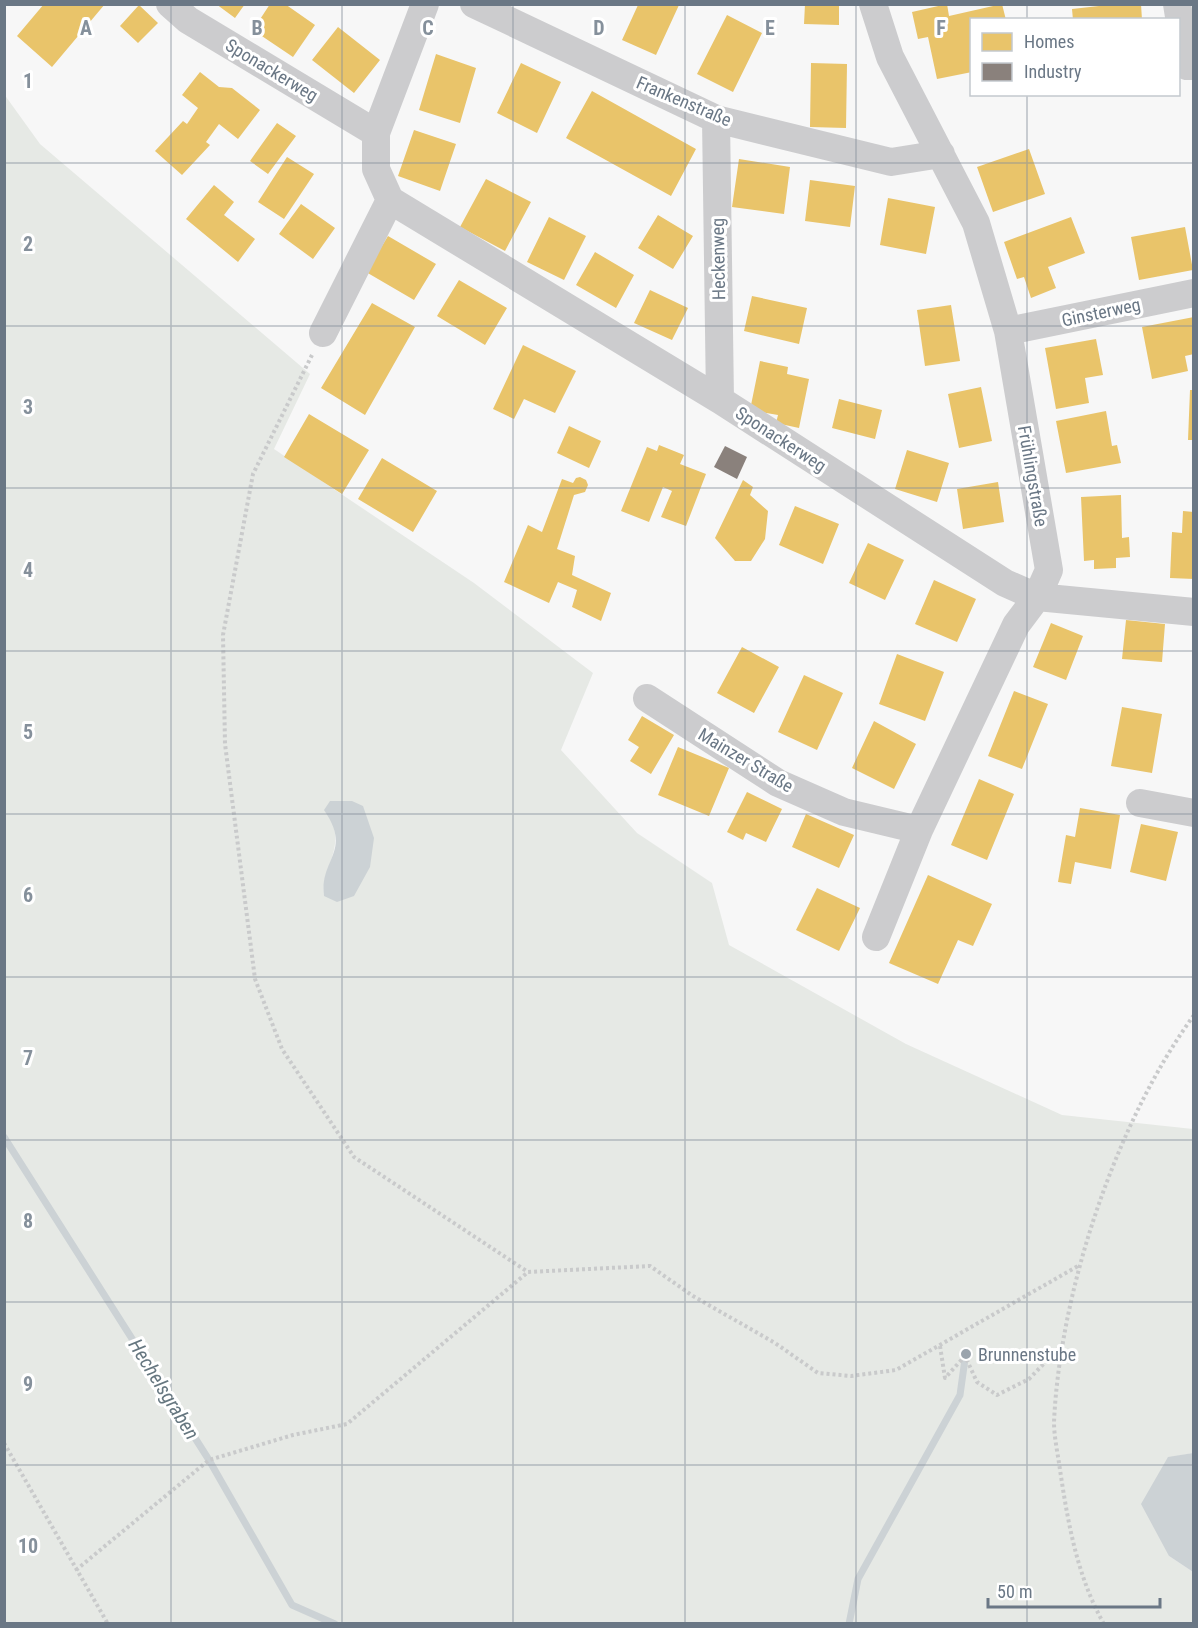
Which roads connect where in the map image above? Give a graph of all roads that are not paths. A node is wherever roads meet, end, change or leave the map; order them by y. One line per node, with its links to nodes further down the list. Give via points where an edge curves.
1 (170, 4): 8 (street, Sponackerweg, via 188,20)
2 (425, 4): 8 (street)
3 (474, 4): 7 (street, Frankenstraße)
4 (873, 4): 9 (street, Frühlingstraße, via 890,57)
5 (1180, 23): 6 (street, via 1187,66)
6 (1194, 66)
7 (716, 119): 9 (street, Frankenstraße, via 891,162); 14 (street, Heckenweg)
8 (376, 133): 10 (street, via 376,169)
9 (941, 154): 12 (street, Frühlingstraße, via 976,223)
10 (390, 200): 13 (street); 14 (street, Sponackerweg)
11 (1194, 293): 12 (street, Ginsterweg)
12 (1008, 331): 15 (street, Frühlingstraße, via 1049,570)
13 (323, 333)
14 (720, 400): 15 (street, Sponackerweg, via 1005,583)
15 (1037, 597): 16 (street, Sponackerweg); 20 (street, Frühlingstraße, via 1016,625)
16 (1194, 612)
17 (647, 698): 20 (street, Mainzer Straße, via 778,783 844,812)
18 (1140, 803): 19 (street)
19 (1194, 813)
20 (919, 830): 21 (street, Frühlingstraße)
21 (876, 936)

